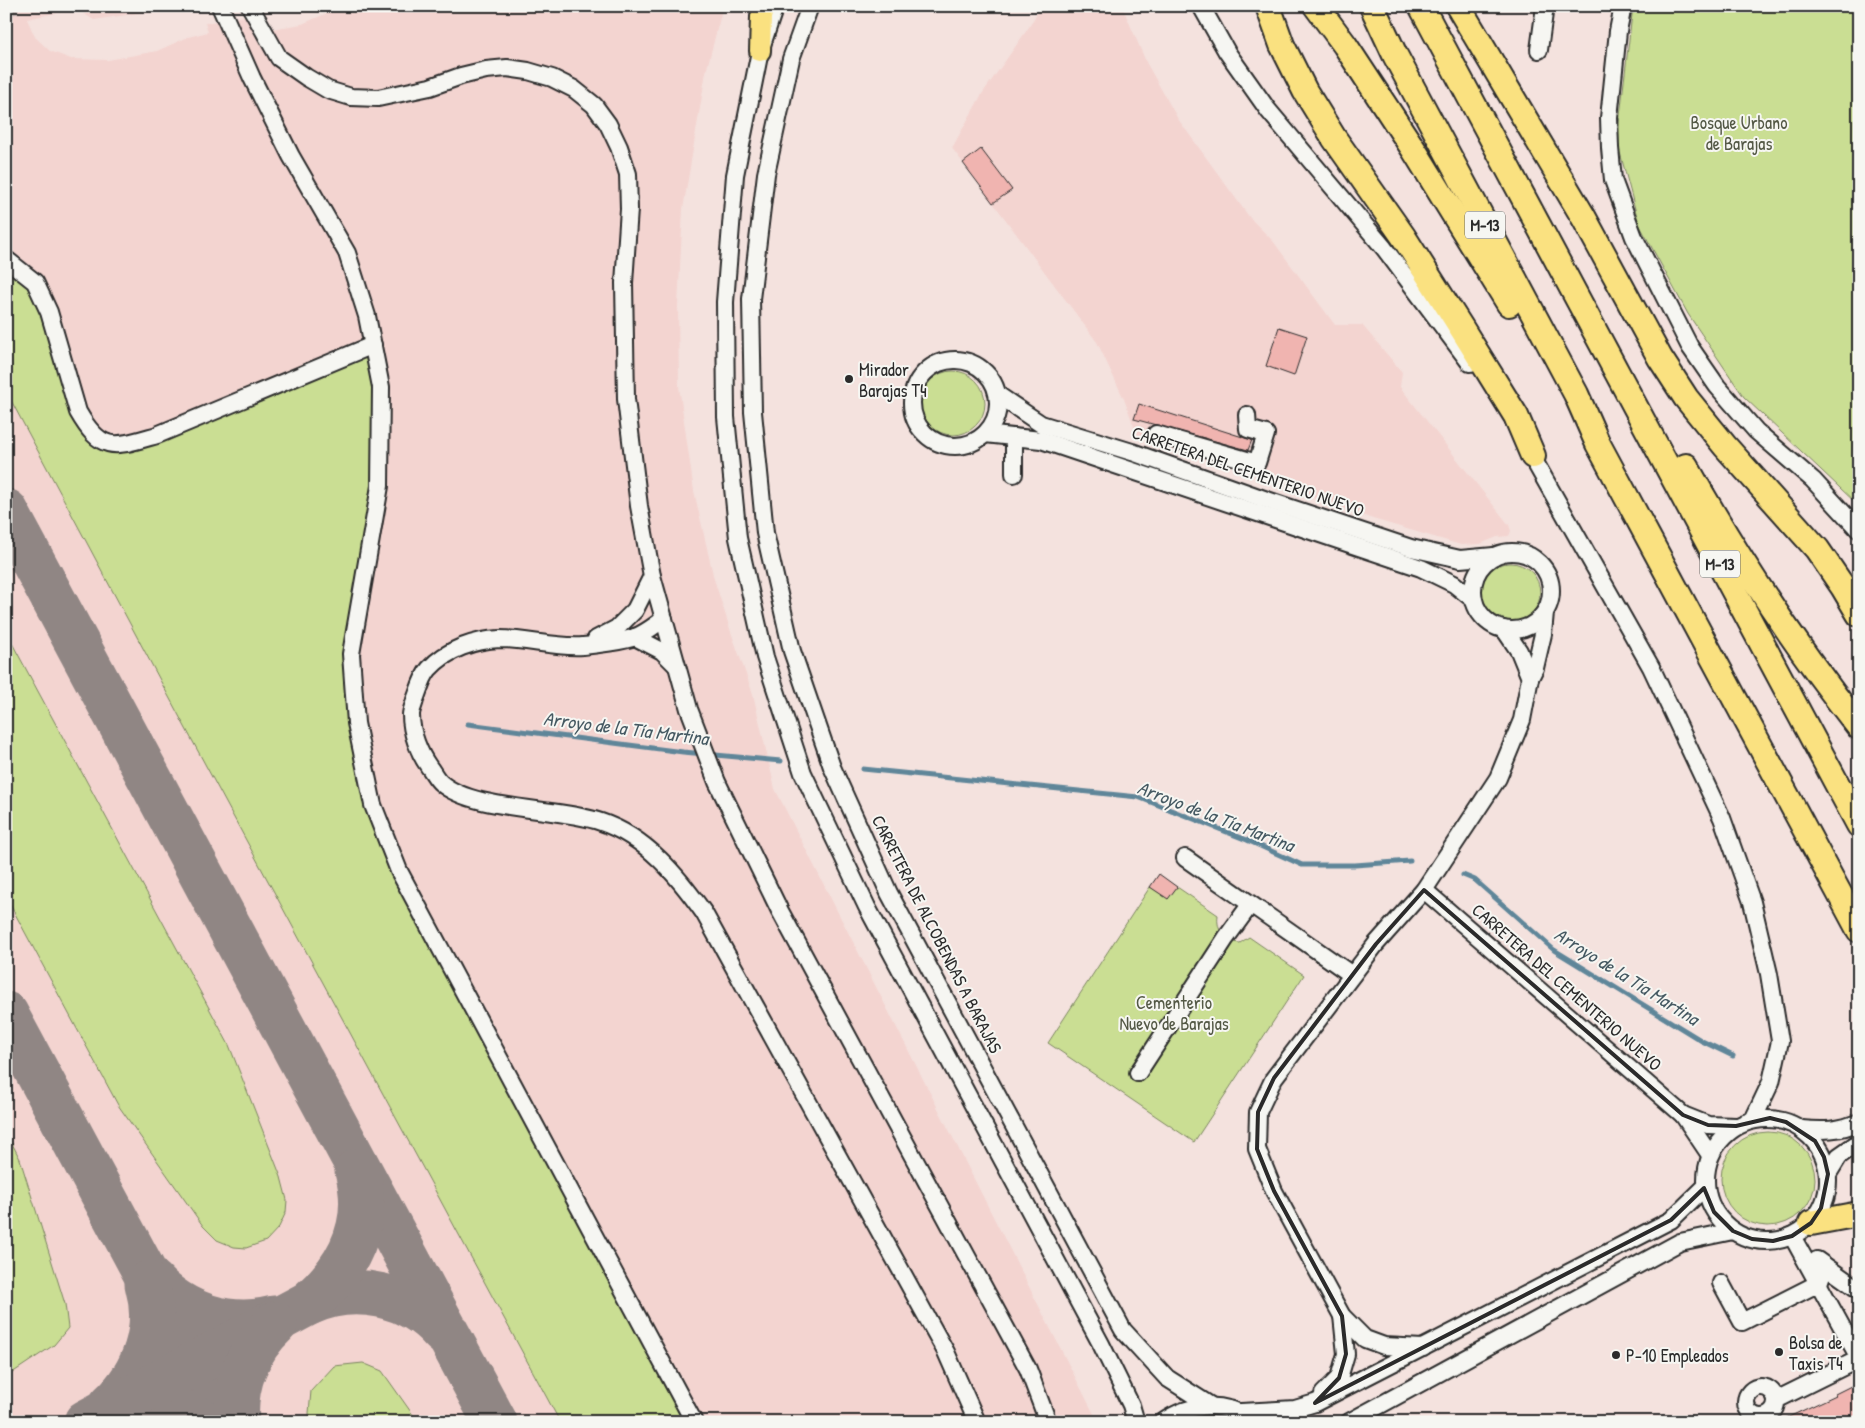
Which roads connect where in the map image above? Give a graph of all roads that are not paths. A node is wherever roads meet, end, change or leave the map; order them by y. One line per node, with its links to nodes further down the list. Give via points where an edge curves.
1 (764, 6): 15 (main road)
2 (775, 6): 15 (street)
3 (810, 6): 70 (street, CARRETERA DE ALCOBENDAS A BARAJAS, via 790,60 766,174 751,299 753,412 766,533 792,650 832,767 889,892 1123,1330 1166,1378)
4 (1201, 6): 25 (street, via 1227,52 1268,110 1384,248 1458,344)
5 (1268, 6): 25 (highway, via 1282,45 1305,91 1462,329 1516,416)
6 (1316, 6): 24 (highway, via 1414,150 1490,270 1564,399)
7 (1372, 6): 24 (highway, M-13, via 1576,394)
8 (1421, 6): 17 (highway, M-13)
9 (1458, 6): 32 (highway, via 1686,398 1724,446 1817,549)
10 (1545, 6): 14 (street)
11 (1623, 6): 27 (street, via 1609,118 1610,148 1613,180 1634,237 1690,347 1716,386 1756,431 1813,480)
12 (252, 10): 29 (street, via 279,58 328,90 351,97 378,98 486,70 507,68 552,78 574,89 594,105 608,124 628,174 624,283 626,399 639,506)
13 (223, 13): 18 (street, via 291,156 347,253)
14 (1539, 50)
15 (760, 51): 77 (street, via 735,175 725,302 726,407 738,538 765,657 803,773 866,907 1101,1344)
16 (6, 260): 18 (street, via 36,282 49,312 78,412 98,439 108,444 126,444 157,435)
17 (1581, 304): 40 (highway, via 1620,348 1706,502 1758,587 1813,668); 41 (highway, M-13)
18 (373, 346): 74 (street, via 381,387 380,486 352,654 356,723 373,805 399,871)
19 (998, 395): 21 (street, via 998,410); 21 (street, via 984,371 972,363 958,360 932,366 914,388 914,417 932,439 959,446); 28 (street, CARRETERA DEL CEMENTERIO NUEVO, via 1041,424 1411,548 1460,559)
20 (1247, 415): 22 (street, via 1248,428 1266,434 1257,463)
21 (984, 434): 23 (street, CARRETERA DEL CEMENTERIO NUEVO)
22 (1156, 434)
23 (1014, 437): 26 (street); 30 (street, CARRETERA DEL CEMENTERIO NUEVO, via 1040,440 1422,568 1454,584)
24 (1598, 444): 45 (highway, M-13)
25 (1533, 456): 49 (street, via 1651,667 1722,818 1752,902 1780,1041 1771,1082)
26 (1014, 474)
27 (1859, 530)
28 (1494, 556): 30 (street, via 1476,575); 31 (street, via 1519,553 1541,565 1551,588)
29 (652, 576): 33 (street); 34 (street, via 635,610)
30 (1474, 600): 35 (street, via 1485,619)
31 (1545, 612): 35 (street, via 1526,628); 39 (street, via 1543,634)
32 (1859, 614)
33 (664, 619): 34 (street, via 647,616); 36 (street); 38 (street)
34 (622, 622): 37 (street)
35 (1504, 629): 39 (street, via 1519,651)
36 (635, 637): 37 (street); 38 (street, via 662,651)
37 (584, 646): 75 (street, via 502,639 474,642 449,653 429,670 411,714 416,742 424,760 440,782 464,795 602,822 654,854 683,884 704,913 946,1352)
38 (677, 666): 76 (street, via 689,709 717,782 780,911 1028,1369)
39 (1530, 678): 43 (street, via 1522,720 1498,778)
40 (1859, 727)
41 (1859, 824)
42 (1185, 858): 44 (street)
43 (1424, 890): 46 (street); 48 (street, CARRETERA DEL CEMENTERIO NUEVO)
44 (1250, 905): 46 (street); 47 (street)
45 (1859, 930)
46 (1352, 975): 64 (street, via 1274,1078 1258,1112 1257,1130 1257,1149 1274,1191)
47 (1138, 1073)
48 (1683, 1115): 51 (street, CARRETERA DEL CEMENTERIO NUEVO, via 1708,1125); 54 (street, CARRETERA DEL CEMENTERIO NUEVO)
49 (1753, 1120): 51 (street); 52 (street, via 1770,1118)
50 (1859, 1122): 52 (street, via 1825,1131)
51 (1736, 1126): 54 (street)
52 (1801, 1129): 55 (street, via 1815,1141 1824,1157)
53 (1859, 1142): 55 (street, via 1840,1156)
54 (1710, 1155): 56 (street)
55 (1828, 1174): 59 (street, via 1827,1192 1821,1208)
56 (1706, 1186): 58 (street, via 1714,1212); 66 (street, via 1672,1220)
57 (1859, 1214): 59 (highway)
58 (1733, 1231): 59 (street, via 1752,1239 1772,1241); 80 (street, via 1680,1242)
59 (1801, 1236): 60 (street); 62 (street)
60 (1826, 1266): 62 (street); 63 (street)
61 (1720, 1283): 62 (street, via 1742,1322)
62 (1819, 1283): 65 (street)
63 (1859, 1290)
64 (1342, 1316): 66 (street, via 1365,1339 1384,1346); 69 (street, via 1344,1362 1339,1378)
65 (1853, 1332): 67 (street)
66 (1423, 1348): 69 (street)
67 (1859, 1358): 68 (street)
68 (1776, 1400): 72 (street, via 1766,1388 1754,1388 1746,1397); 73 (street)
69 (1315, 1404): 71 (street, via 1295,1409)
70 (1211, 1406): 71 (street); 78 (street, via 1184,1410)
71 (1241, 1412): 79 (street)
72 (1750, 1415): 73 (street)
73 (1770, 1419)
74 (694, 1422)
75 (977, 1422)
76 (1048, 1422)
77 (1136, 1422)
78 (1163, 1422)
79 (1255, 1422)
80 (1349, 1422)

